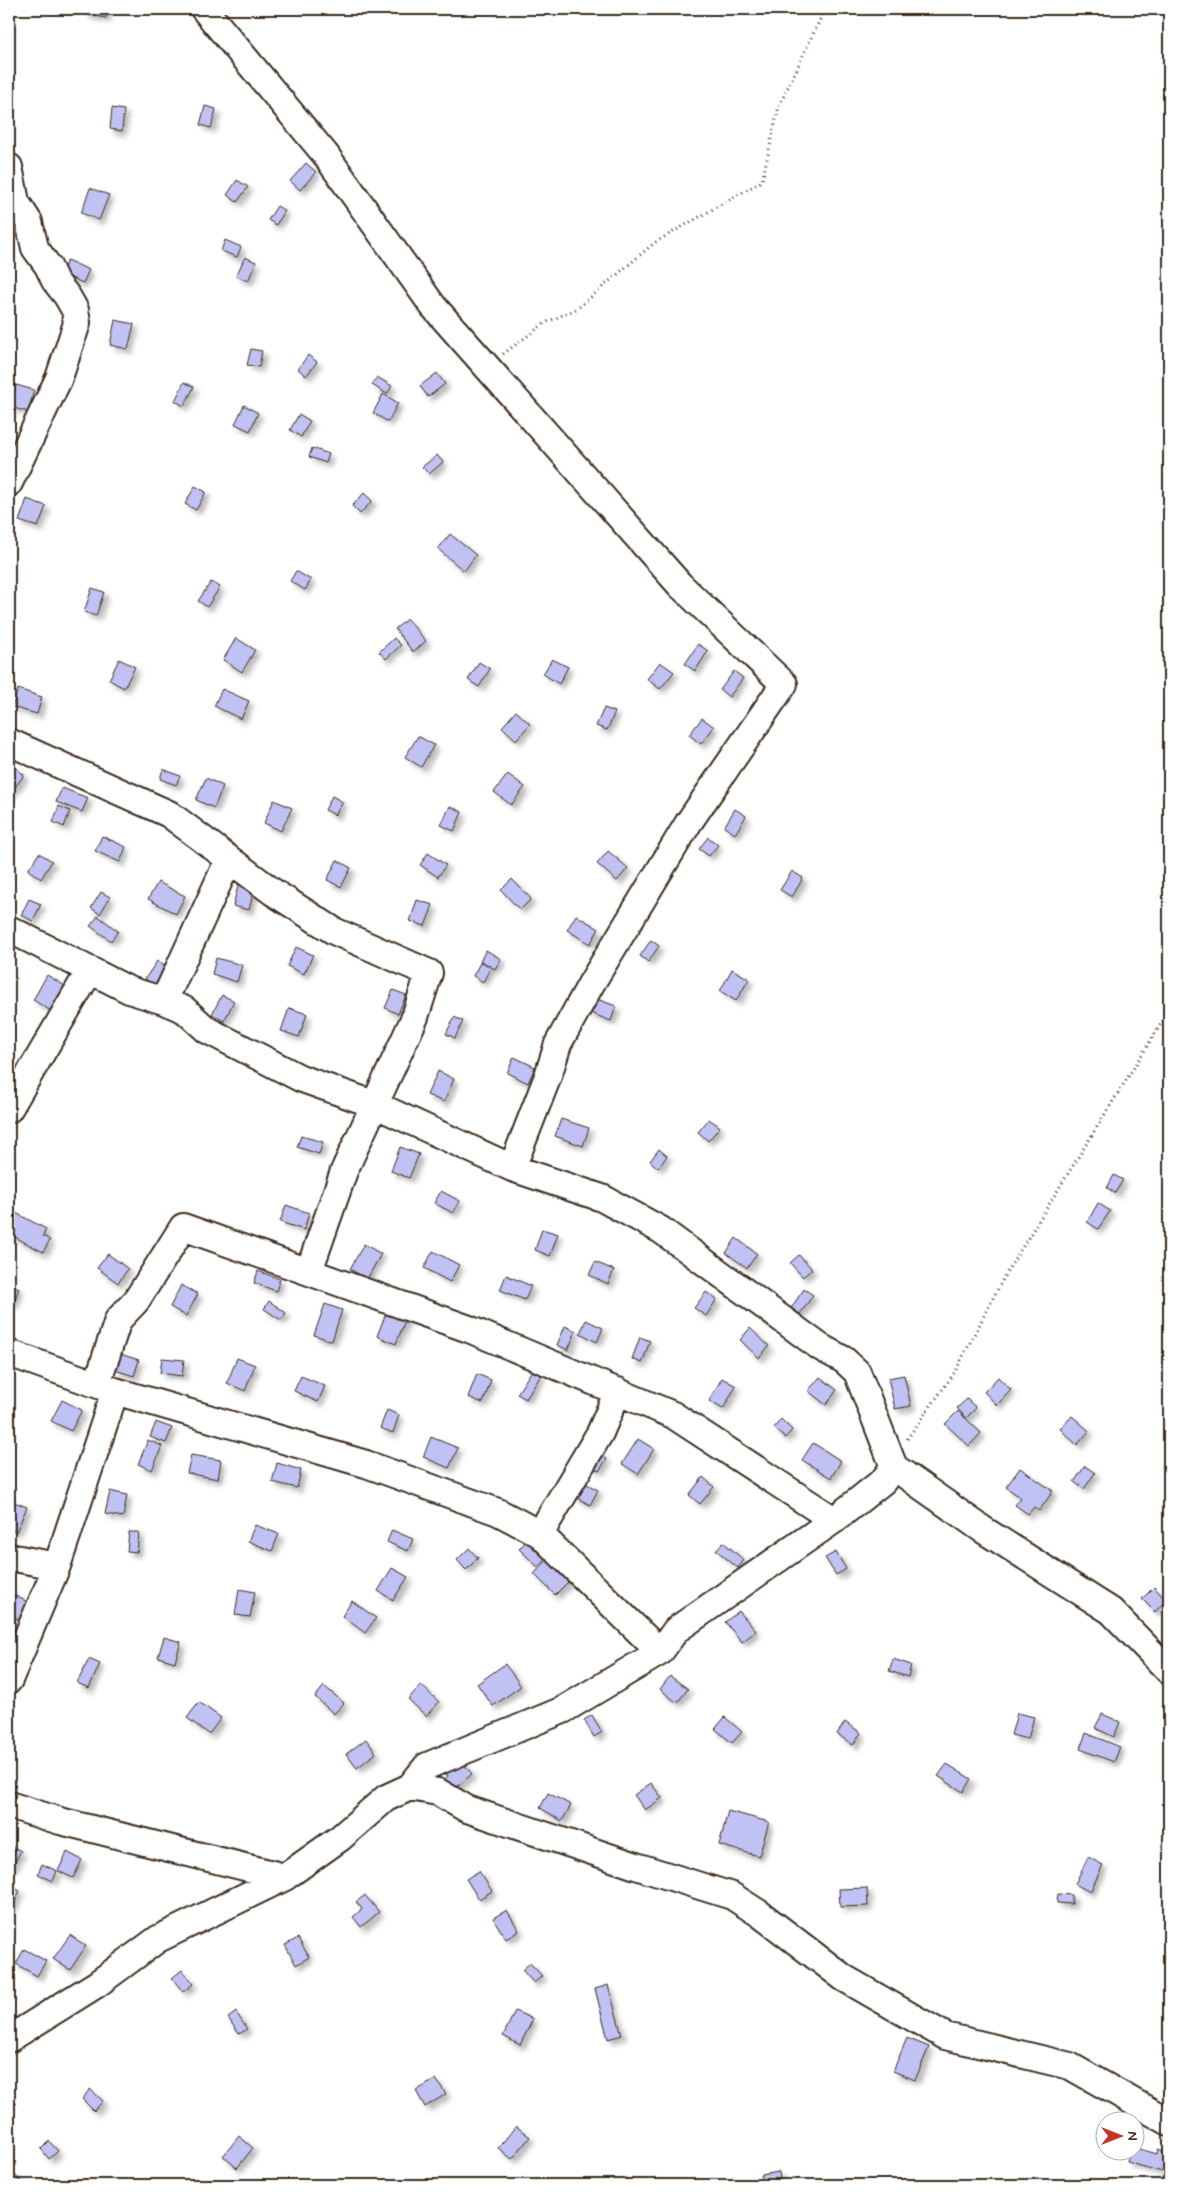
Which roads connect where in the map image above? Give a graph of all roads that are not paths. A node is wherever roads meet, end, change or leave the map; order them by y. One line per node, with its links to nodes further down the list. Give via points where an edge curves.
1 (204, 9): 11 (street, via 325,154 433,306 680,585 784,684 688,822 591,984 558,1044)
2 (9, 167): 3 (street, via 16,202 29,222 35,248 67,296 77,322 59,378)
3 (9, 483)
4 (9, 742): 5 (street, via 169,814)
5 (229, 858): 8 (street); 9 (street, via 273,892 334,931 429,973 415,1017)
6 (9, 929): 7 (street)
7 (90, 970): 8 (street, via 129,990); 10 (street)
8 (164, 1001): 9 (street, via 185,1010 207,1030 300,1078)
9 (376, 1105): 11 (street); 12 (street, via 344,1171)
10 (9, 1109)
11 (512, 1168): 16 (street, via 602,1198 661,1230 820,1347 844,1360 856,1372)
12 (309, 1271): 14 (street, via 183,1227 136,1301 118,1320); 15 (street, via 469,1329)
13 (9, 1353): 14 (street)
14 (106, 1388): 18 (street, via 366,1464 498,1512); 20 (street)
15 (618, 1391): 17 (street, via 673,1415); 18 (street, via 600,1433)
16 (893, 1464): 17 (street, via 884,1481); 22 (street, via 982,1529 1111,1611)
17 (834, 1520): 21 (street, via 676,1630)
18 (540, 1534): 21 (street)
19 (9, 1557): 20 (street)
20 (57, 1566): 23 (street)
21 (660, 1652): 24 (street, via 563,1710 427,1766)
22 (1169, 1671)
23 (9, 1680)
24 (410, 1786): 26 (street, via 386,1798 340,1838); 28 (street, via 438,1792 467,1809 732,1896 844,1978 945,2036 1070,2066)
25 (9, 1805): 26 (street, via 60,1821)
26 (285, 1877): 27 (street, via 158,1939 96,1984)
27 (9, 2039)
28 (1169, 2122)

